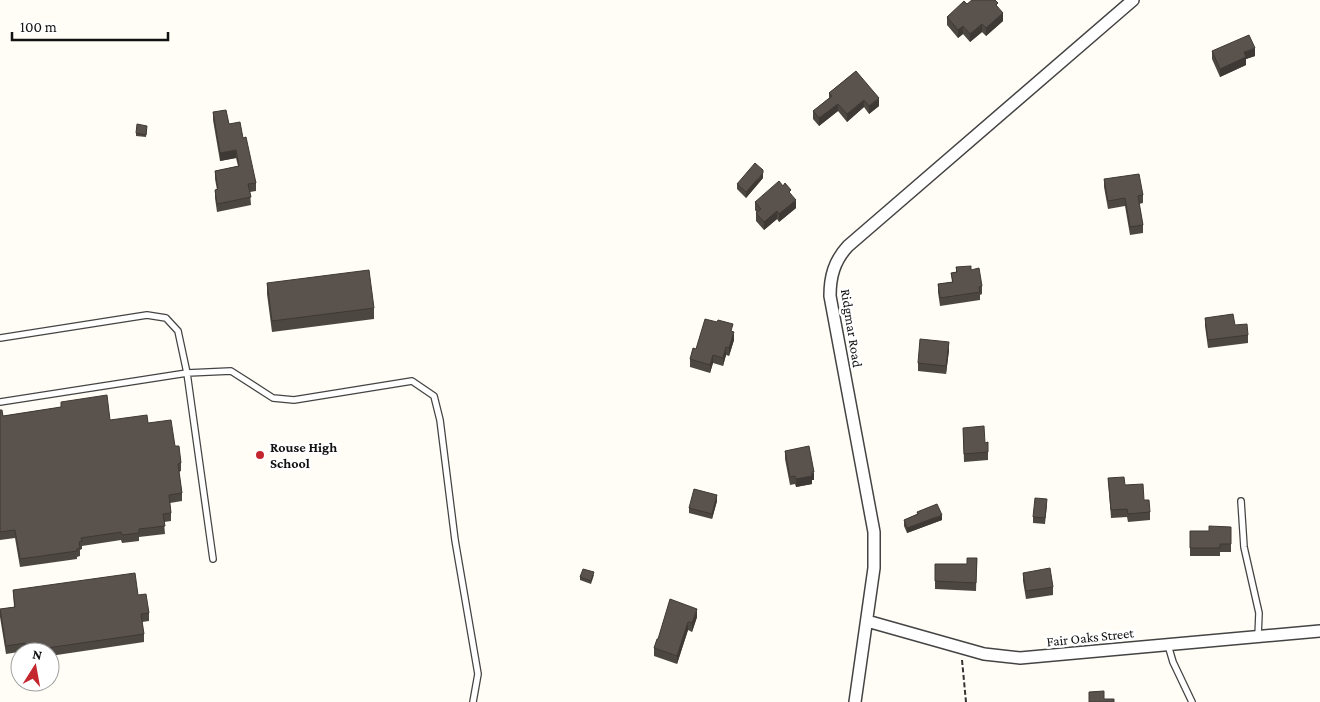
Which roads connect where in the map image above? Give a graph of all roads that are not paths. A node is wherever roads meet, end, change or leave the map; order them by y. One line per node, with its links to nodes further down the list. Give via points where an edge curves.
1 (1133, 0): 7 (street, Ridgmar Road, via 848,246 833,269 830,296 874,532 874,568)
2 (0, 338): 3 (lane, via 147,315 166,318 178,331)
3 (187, 373): 4 (lane); 6 (lane); 11 (lane, via 231,371 273,398 294,400 412,381 434,396 478,674)
4 (0, 402)
5 (1241, 501): 9 (lane, via 1244,547 1260,613)
6 (212, 559)
7 (867, 621): 10 (street, Fair Oaks Street, via 984,654 1020,658); 12 (street, Ridgmar Road)
8 (1320, 631): 9 (street, Fair Oaks Street)
9 (1258, 637): 10 (street, Fair Oaks Street)
10 (1168, 645): 13 (lane)
11 (473, 702)
12 (855, 702)
13 (1192, 702)

